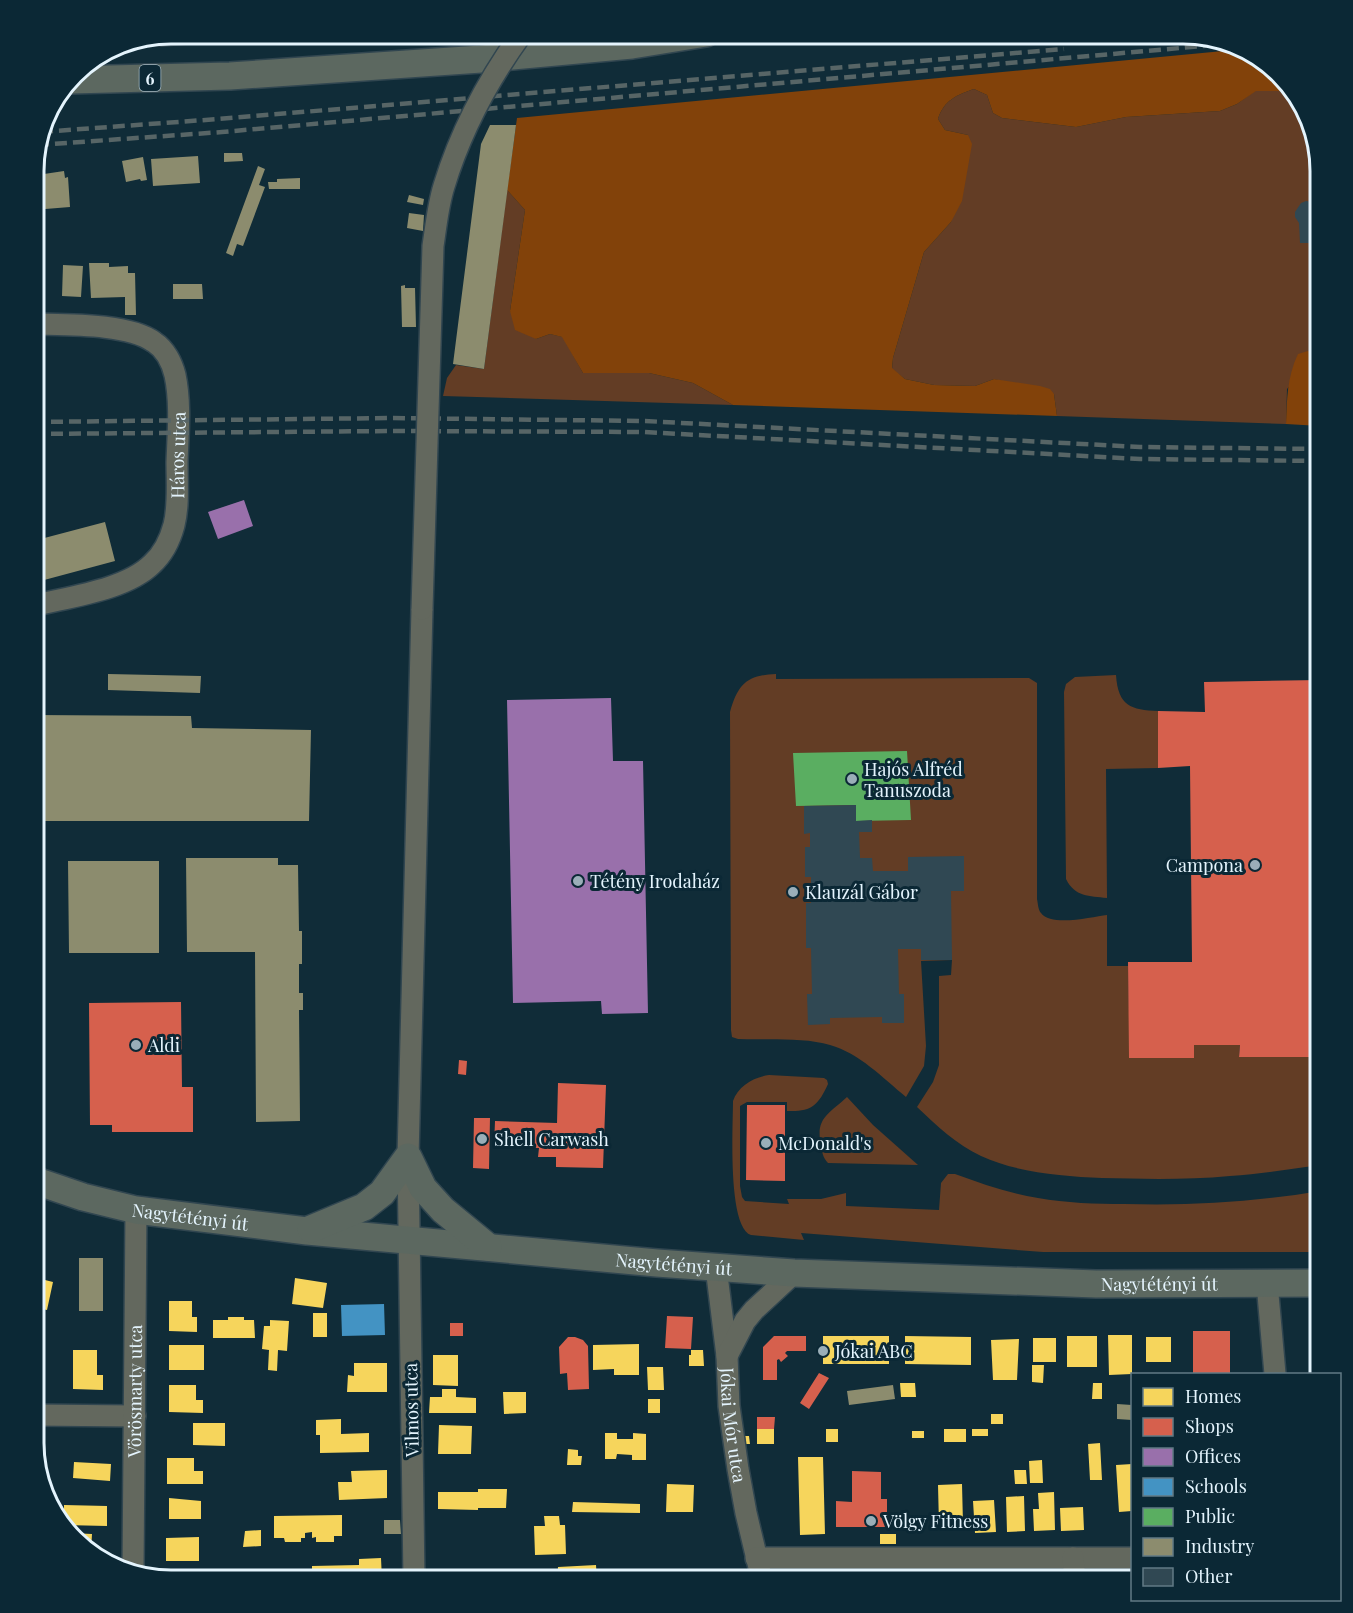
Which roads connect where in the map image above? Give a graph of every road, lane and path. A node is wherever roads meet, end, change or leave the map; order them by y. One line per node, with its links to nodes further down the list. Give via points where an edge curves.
1 (514, 44): 6 (street, Vilmos utca, bridge, via 488,82 463,133 443,188 433,246)
2 (638, 44): 3 (main road, 6, via 230,76)
3 (82, 80)
4 (44, 325): 5 (street, Háros utca, via 111,329 153,341 169,359 176,377 178,432 175,522 170,539 152,565 123,582)
5 (44, 603)
6 (408, 1157): 9 (main road, via 382,1193 364,1207); 10 (street, Vilmos utca); 11 (main road, via 423,1188)
7 (44, 1184): 8 (main road, Nagytétényi út)
8 (136, 1210): 9 (main road, Nagytétényi út); 19 (street, Vörösmarty utca)
9 (307, 1231): 10 (main road, Nagytétényi út)
10 (409, 1240): 11 (main road, Nagytétényi út); 24 (street, Vilmos utca)
11 (488, 1247): 12 (main road, Nagytétényi út)
12 (716, 1267): 13 (main road, Nagytétényi út); 16 (street, Jókai Mór utca)
13 (794, 1273): 14 (main road, Nagytétényi út, via 1096,1284); 16 (street, via 745,1321)
14 (1267, 1283): 15 (main road, Nagytétényi út); 17 (street)
15 (1310, 1283)
16 (727, 1356): 20 (street, Jókai Mór utca, via 735,1448)
17 (1275, 1373)
18 (44, 1414): 19 (street)
19 (135, 1416): 23 (street, Vörösmarty utca)
20 (756, 1558): 21 (street); 25 (street, Jókai Mór utca)
21 (1073, 1558): 22 (street); 26 (street)
22 (1131, 1558)
23 (133, 1564)
24 (414, 1570)
25 (759, 1570)
26 (1074, 1570)

